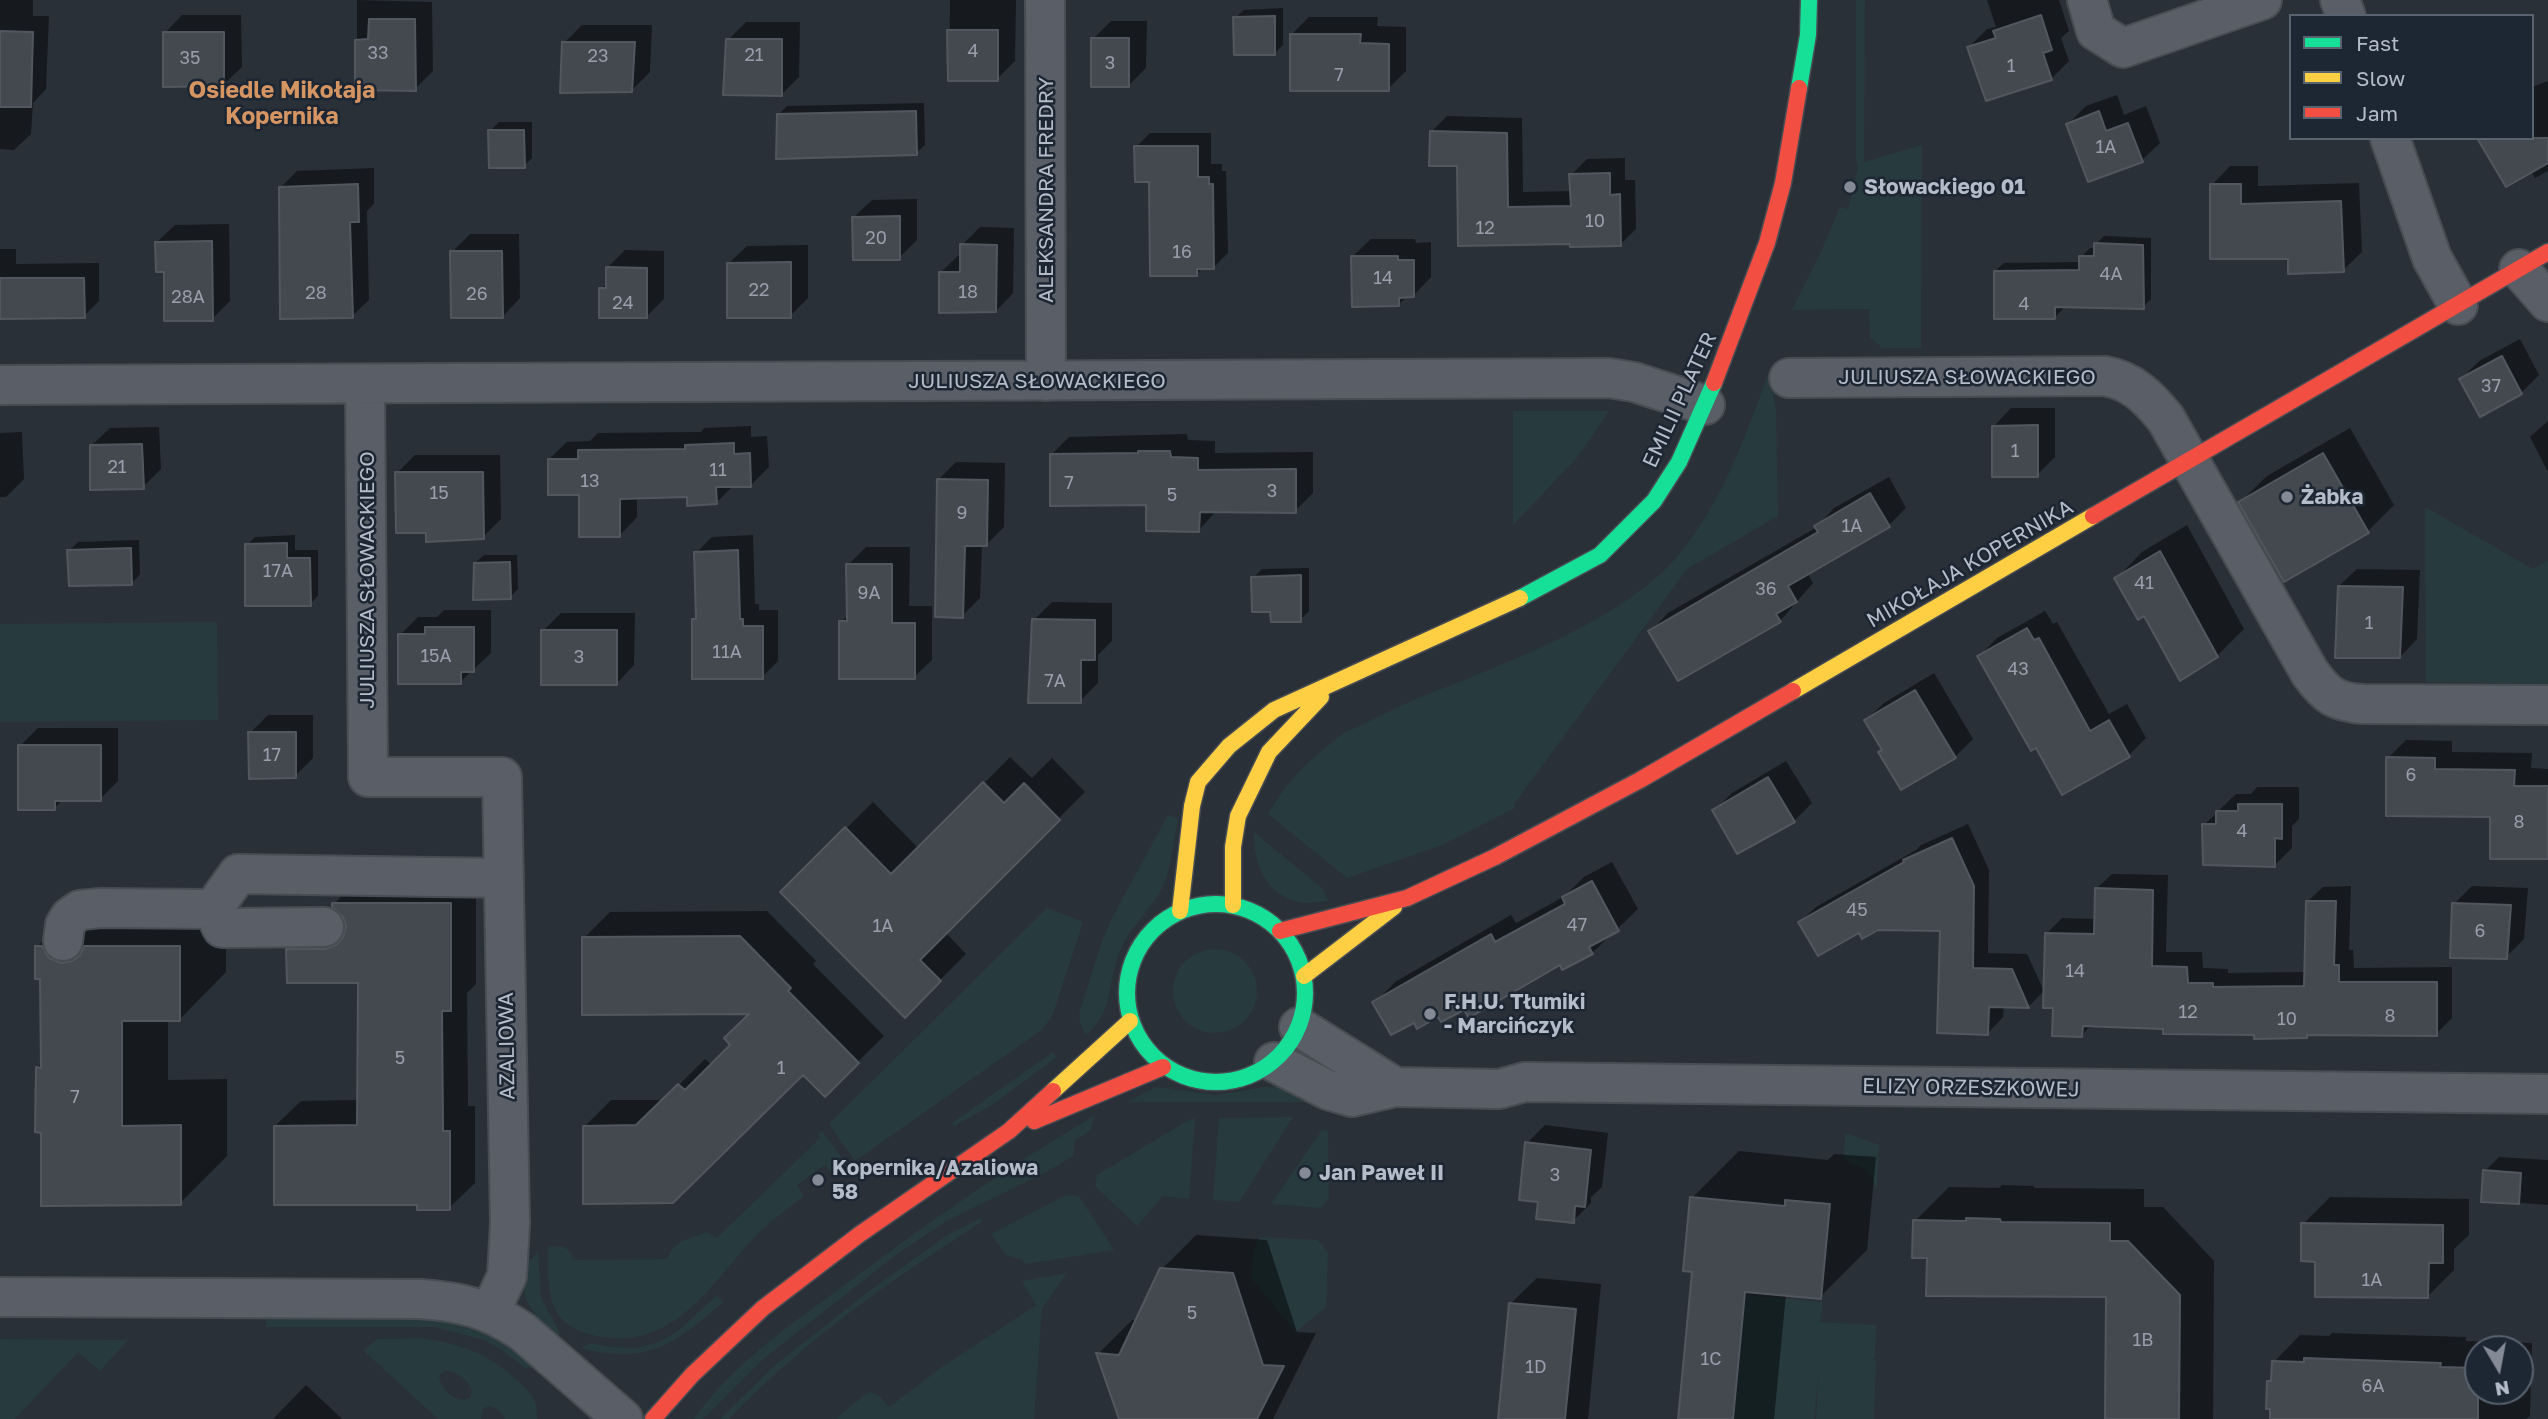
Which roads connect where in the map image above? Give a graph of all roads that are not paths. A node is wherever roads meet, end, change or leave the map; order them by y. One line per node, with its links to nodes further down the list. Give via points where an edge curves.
1 (1045, 0): 10 (street, ALEKSANDRA FREDRY)
2 (1809, 0): 13 (street, EMILII PLATER, via 1808,35 1783,183 1767,243)
3 (2087, 0): 4 (street, via 2096,31 2123,48)
4 (2262, 0)
5 (2391, 140): 8 (street, via 2432,258)
6 (2534, 261): 7 (street); 8 (street, MIKOŁAJA KOPERNIKA)
7 (2548, 302)
8 (2458, 305): 14 (street, MIKOŁAJA KOPERNIKA)
9 (1789, 378): 14 (street, JULIUSZA SŁOWACKIEGO, via 2120,379 2151,400)
10 (1046, 381): 11 (street, JULIUSZA SŁOWACKIEGO); 13 (street, JULIUSZA SŁOWACKIEGO, via 1609,379 1634,382)
11 (365, 384): 12 (street, JULIUSZA SŁOWACKIEGO); 17 (street, JULIUSZA SŁOWACKIEGO, via 368,777)
12 (0, 385)
13 (1705, 405): 15 (street, EMILII PLATER, via 1679,462 1654,500 1600,555 1520,598)
14 (2190, 460): 16 (street, JULIUSZA SŁOWACKIEGO, via 2325,692 2343,703); 19 (street, MIKOŁAJA KOPERNIKA, via 1640,780)
15 (1339, 679): 20 (street, EMILII PLATER, via 1269,752 1248,794 1238,816 1233,847); 22 (street, EMILII PLATER, via 1274,710 1229,746 1198,782)
16 (2548, 705)
17 (502, 777): 18 (street, AZALIOWA)
18 (503, 878): 21 (street, via 237,874); 35 (street, AZALIOWA, via 510,1223 507,1276)
19 (1407, 898): 24 (street, MIKOŁAJA KOPERNIKA); 26 (street, MIKOŁAJA KOPERNIKA)
20 (1233, 905): 22 (street, via 1206,904); 24 (street, via 1259,915)
21 (213, 909): 23 (street, via 222,928); 25 (street, via 80,910 65,925)
22 (1180, 911): 27 (street, via 1157,924 1129,969 1125,995)
23 (324, 927)
24 (1280, 931): 26 (street)
25 (63, 941)
26 (1304, 976): 28 (street, via 1305,1002)
27 (1130, 1021): 30 (street, via 1143,1047); 33 (street)
28 (1299, 1027): 29 (street); 31 (street)
29 (1274, 1062): 30 (street, via 1249,1077 1220,1083 1190,1080); 31 (street, ELIZY ORZESZKOWEJ, via 1352,1097)
30 (1163, 1067): 33 (street)
31 (1395, 1087): 32 (street, ELIZY ORZESZKOWEJ, via 1499,1088 1525,1082)
32 (2548, 1094)
33 (1009, 1131): 37 (street, via 763,1308)
34 (0, 1297): 35 (street, via 420,1299 450,1301)
35 (490, 1312): 36 (street, via 523,1332)
36 (623, 1419)
37 (653, 1419)

